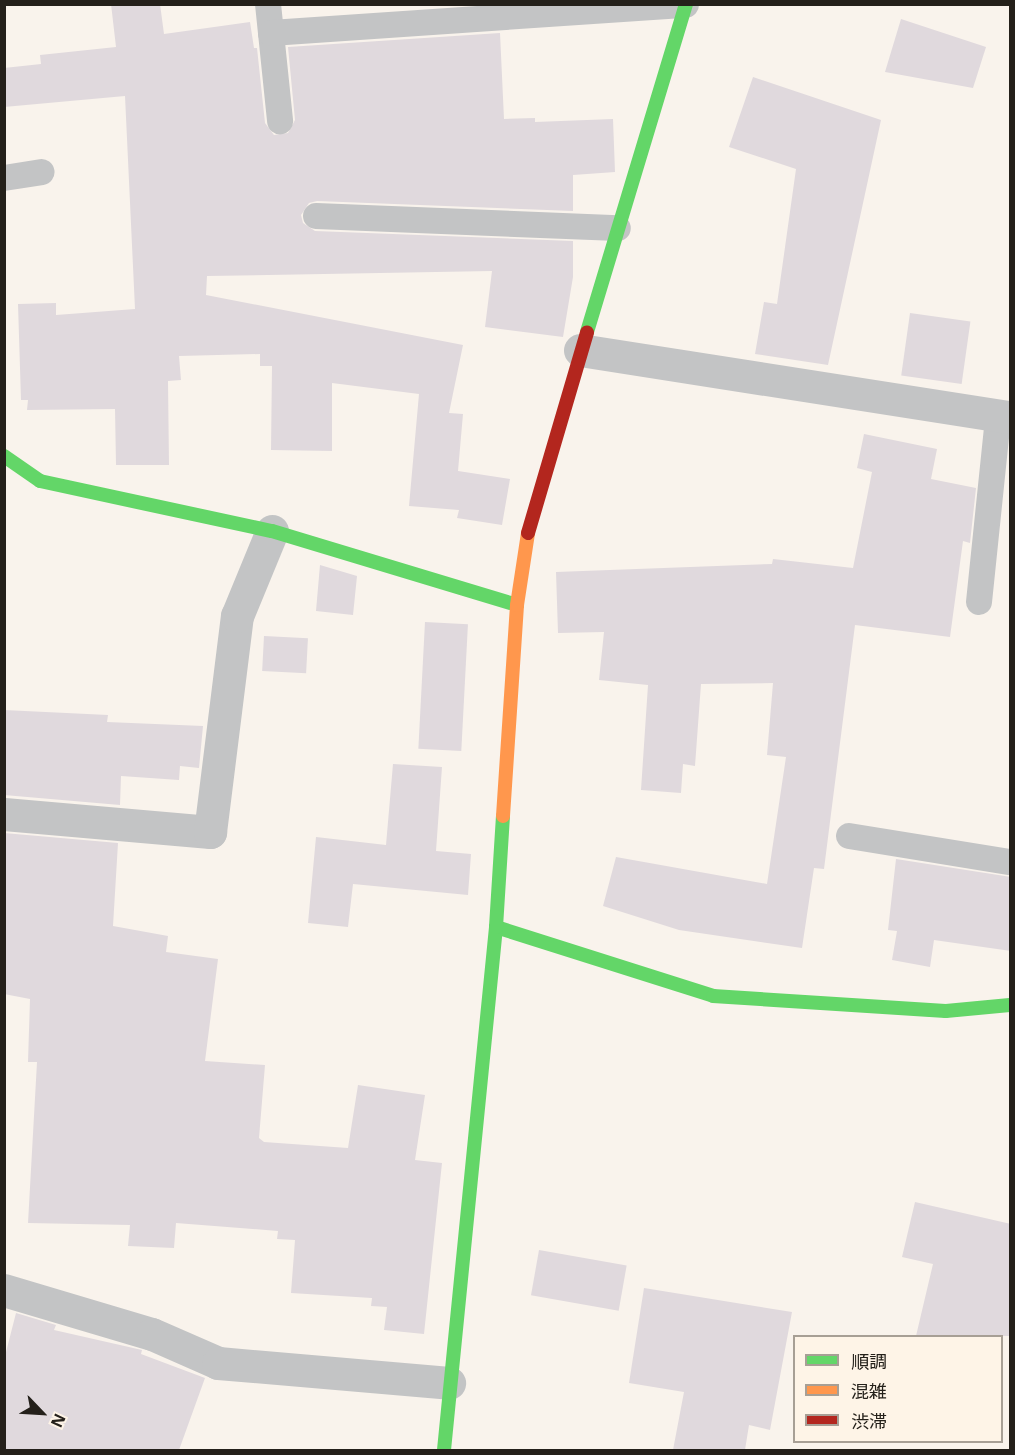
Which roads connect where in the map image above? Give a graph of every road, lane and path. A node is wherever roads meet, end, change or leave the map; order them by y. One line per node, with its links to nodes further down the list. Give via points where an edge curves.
1 (268, 4): 3 (lane)
2 (686, 5): 3 (lane); 8 (street)
3 (271, 33): 4 (lane)
4 (280, 121)
5 (42, 172): 6 (lane)
6 (4, 178)
7 (316, 216): 8 (lane)
8 (618, 228): 9 (street)
9 (580, 350): 10 (street); 14 (street, via 530,521)
10 (1004, 417): 13 (lane)
11 (4, 456): 12 (street, via 40,481)
12 (272, 531): 14 (street); 15 (street, via 237,616 210,832)
13 (979, 602)
14 (517, 604): 18 (street)
15 (4, 814)
16 (849, 836): 17 (lane)
17 (1011, 862)
18 (496, 927): 19 (street, via 713,996 946,1011); 21 (street)
19 (1011, 1005)
20 (4, 1290): 21 (street, via 152,1334 218,1363)
21 (449, 1383): 22 (street)
22 (444, 1450)

